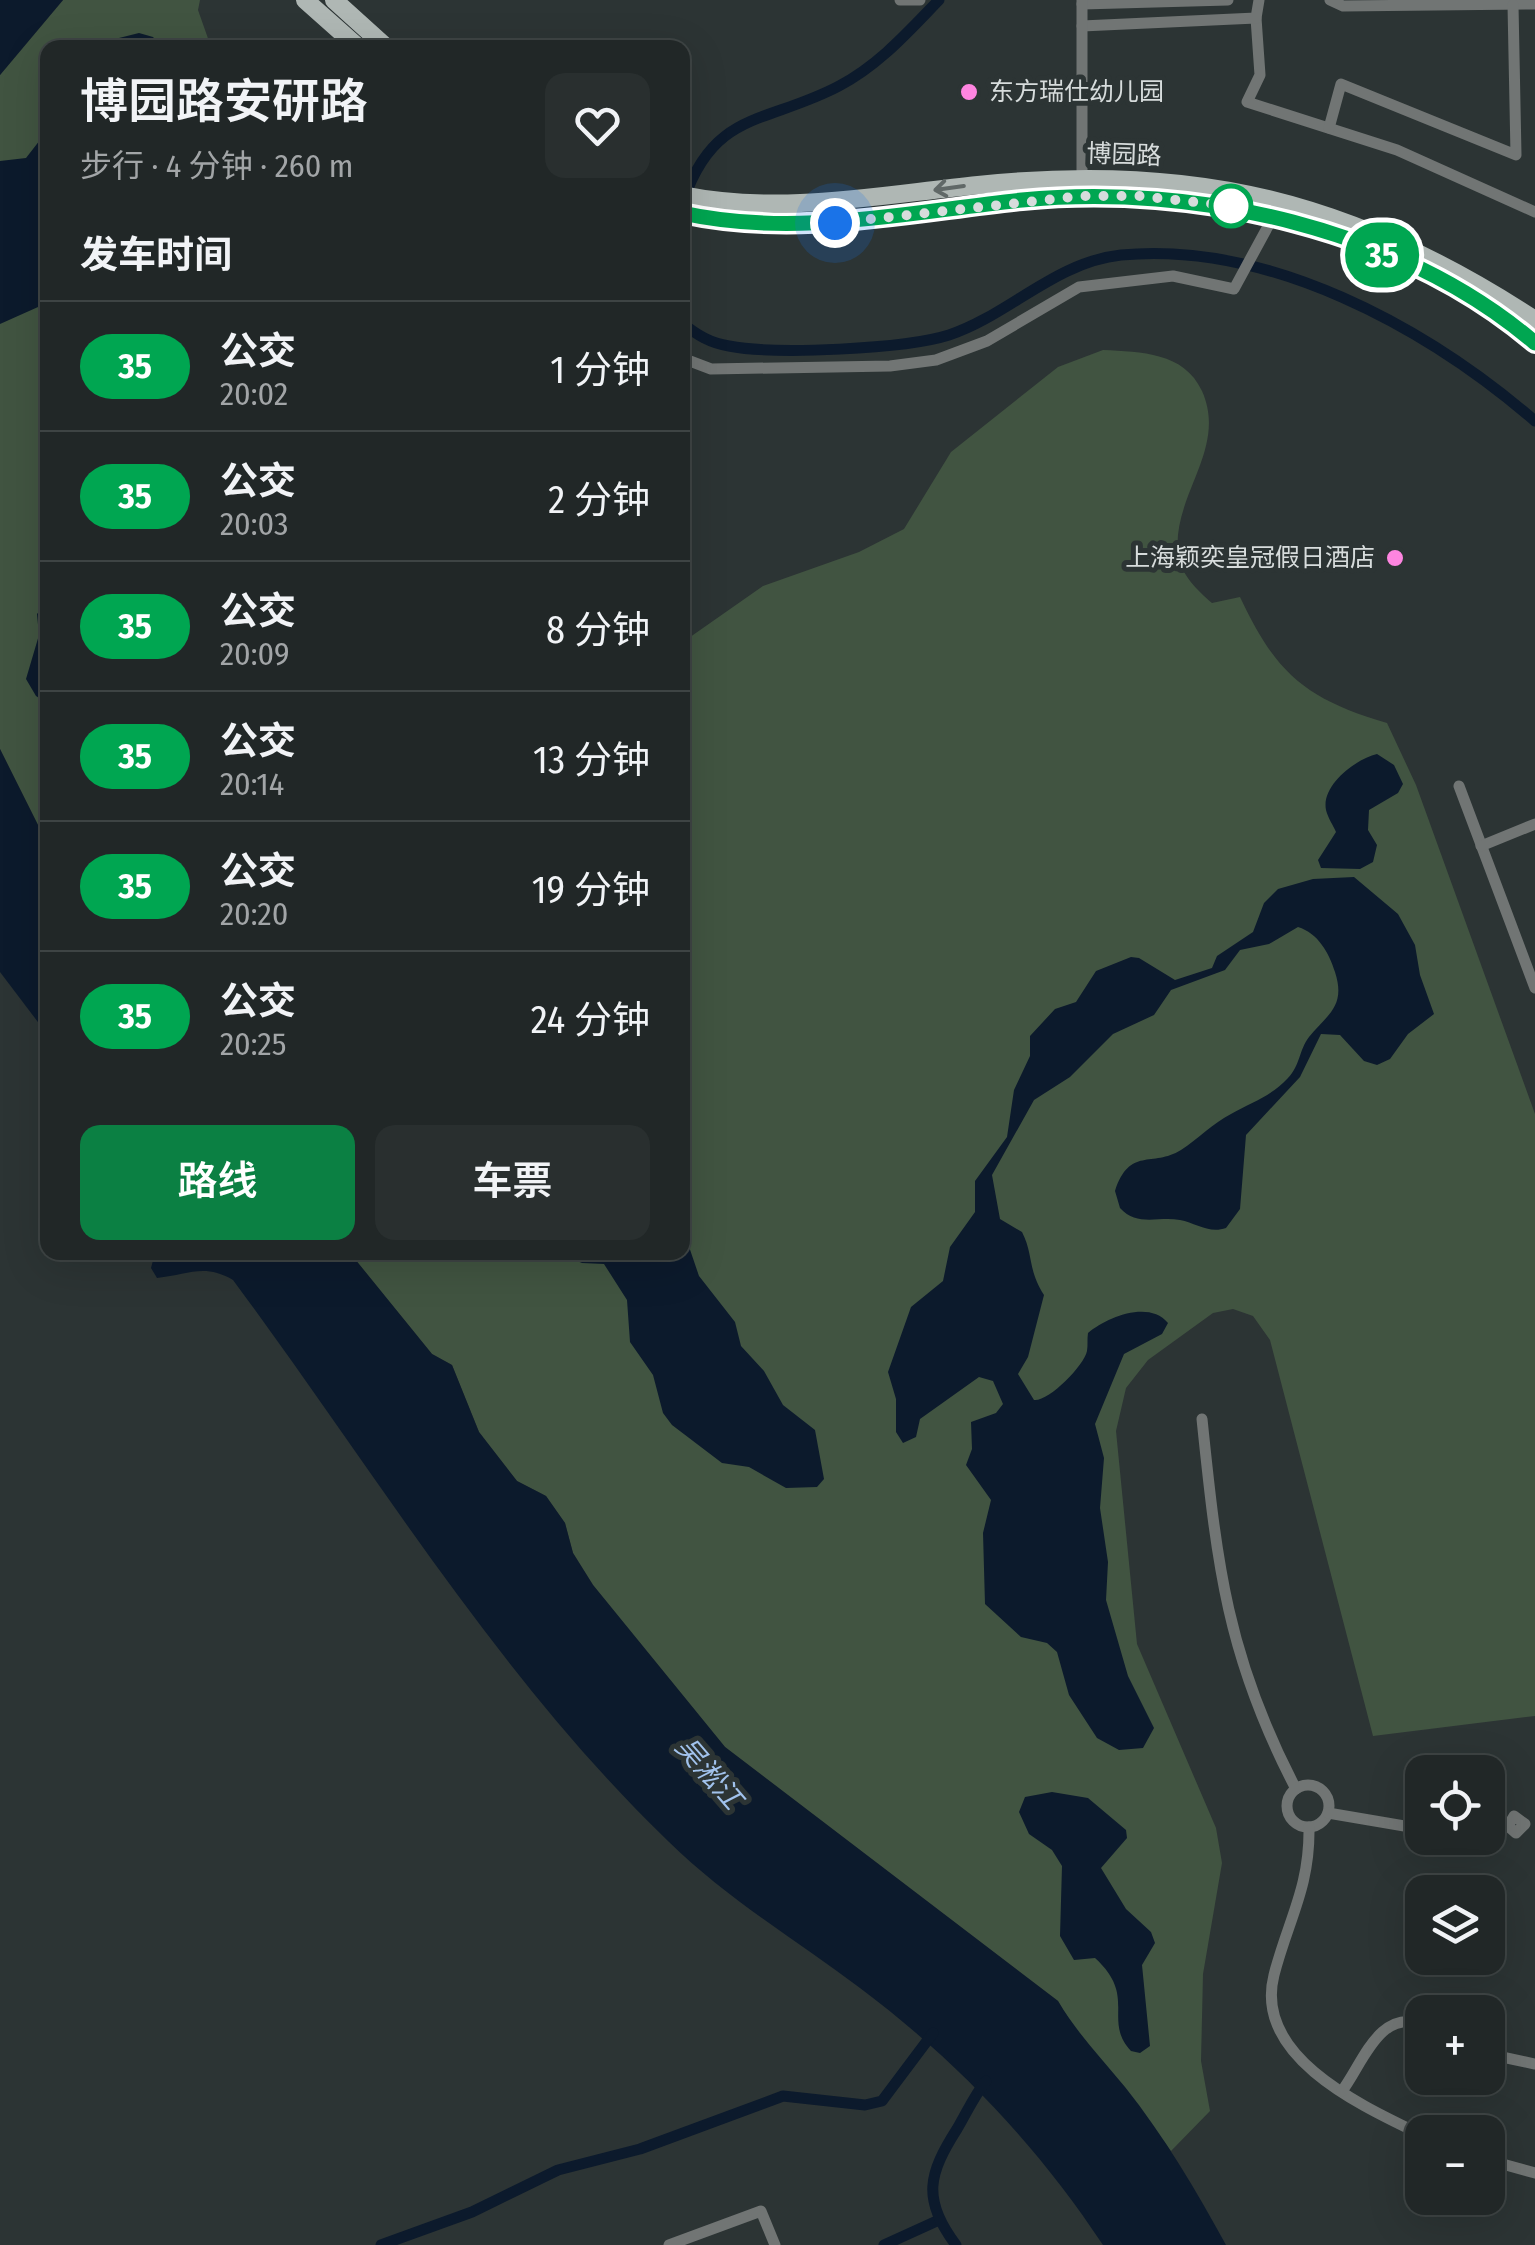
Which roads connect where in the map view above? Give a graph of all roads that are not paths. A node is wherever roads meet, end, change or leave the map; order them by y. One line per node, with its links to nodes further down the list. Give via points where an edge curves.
1 (304, 0): 14 (main road)
2 (334, 0): 15 (main road)
3 (900, 0): 4 (street)
4 (918, 0)
5 (1228, 0): 8 (street)
6 (1259, 0): 12 (street)
7 (1330, 0): 9 (street, via 1343,6)
8 (1082, 2): 13 (street)
9 (1464, 2): 10 (street)
10 (1513, 4): 11 (street); 16 (street, via 1516,154 1341,84)
11 (1535, 4)
12 (1256, 18): 13 (street); 16 (street, via 1260,76 1247,102)
13 (1082, 26): 17 (street)
14 (349, 40)
15 (378, 40)
16 (1330, 128): 21 (street, via 1397,150)
17 (1082, 187): 19 (main road, 博园路, via 972,185 867,200); 22 (main road, 博园路); 23 (main road, 博园路, via 1178,182 1337,216 1426,254)
18 (690, 200): 19 (main road, 博园路)
19 (706, 209): 20 (main road, 博园路)
20 (690, 212)
21 (1535, 212)
22 (1273, 218): 24 (main road, 博园路, via 1413,269 1470,297); 25 (street, via 1234,289 1174,276 1079,287 987,341 921,362 711,369)
23 (1535, 320)
24 (1535, 343)
25 (690, 361)
26 (1458, 786): 28 (street)
27 (1535, 824): 28 (street)
28 (1480, 846): 29 (street)
29 (1534, 982)
30 (1202, 1420): 31 (street, via 1218,1567 1235,1646)
31 (1296, 1789): 32 (street, via 1318,1788); 36 (street, via 1288,1812)
32 (1328, 1813): 34 (street); 36 (street)
33 (1530, 1819): 35 (street, via 1520,1833)
34 (1405, 1825)
35 (1505, 1826)
36 (1309, 1827): 40 (street, via 1303,1892 1272,1987 1271,2015 1302,2060)
37 (1405, 2021): 40 (street, via 1385,2028)
38 (1505, 2058): 39 (street)
39 (1535, 2064)
40 (1342, 2091): 41 (street)
41 (1405, 2126)
42 (1505, 2165): 43 (street)
43 (1535, 2173)
44 (669, 2245): 45 (street, via 761,2211)
45 (775, 2245)

